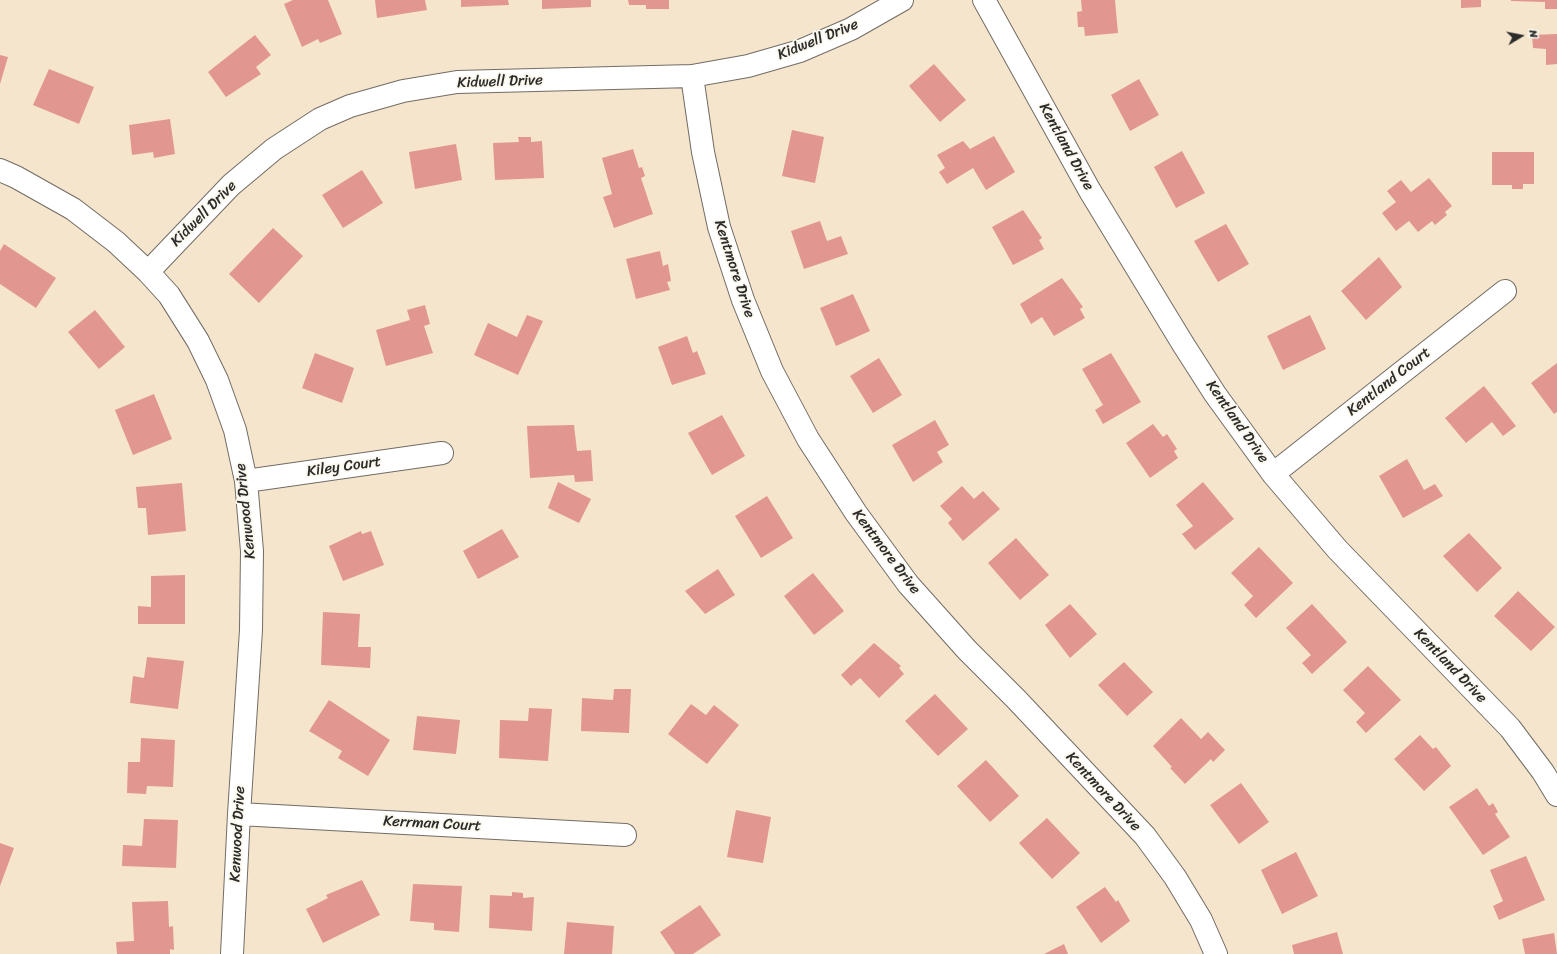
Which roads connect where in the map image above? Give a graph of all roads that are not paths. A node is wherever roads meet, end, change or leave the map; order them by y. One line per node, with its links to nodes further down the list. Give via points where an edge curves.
1 (902, 0): 3 (street, Kidwell Drive, via 851,29 800,51 748,66)
2 (984, 0): 8 (street, Kentland Drive, via 1090,191 1183,344 1215,394)
3 (692, 76): 5 (street, Kidwell Drive, via 457,82 403,91 350,106 320,118 274,149 231,185); 14 (street, Kentmore Drive, via 702,152 720,227 743,300 772,371 808,439 856,513 908,584 967,650 1145,836 1175,877 1201,920)
4 (0, 170): 5 (street, Kenwood Drive, via 73,209 116,242)
5 (148, 272): 9 (street, Kenwood Drive, via 169,295 198,341 217,380 235,430)
6 (1506, 291): 8 (street, Kentland Court)
7 (442, 453): 9 (street, Kiley Court)
8 (1273, 474): 10 (street, Kentland Drive, via 1337,549 1510,728)
9 (246, 481): 11 (street, Kenwood Drive, via 252,550 252,630)
10 (1557, 795)
11 (238, 814): 12 (street, Kerrman Court); 13 (street, Kenwood Drive)
12 (625, 835)
13 (232, 954)
14 (1216, 954)

